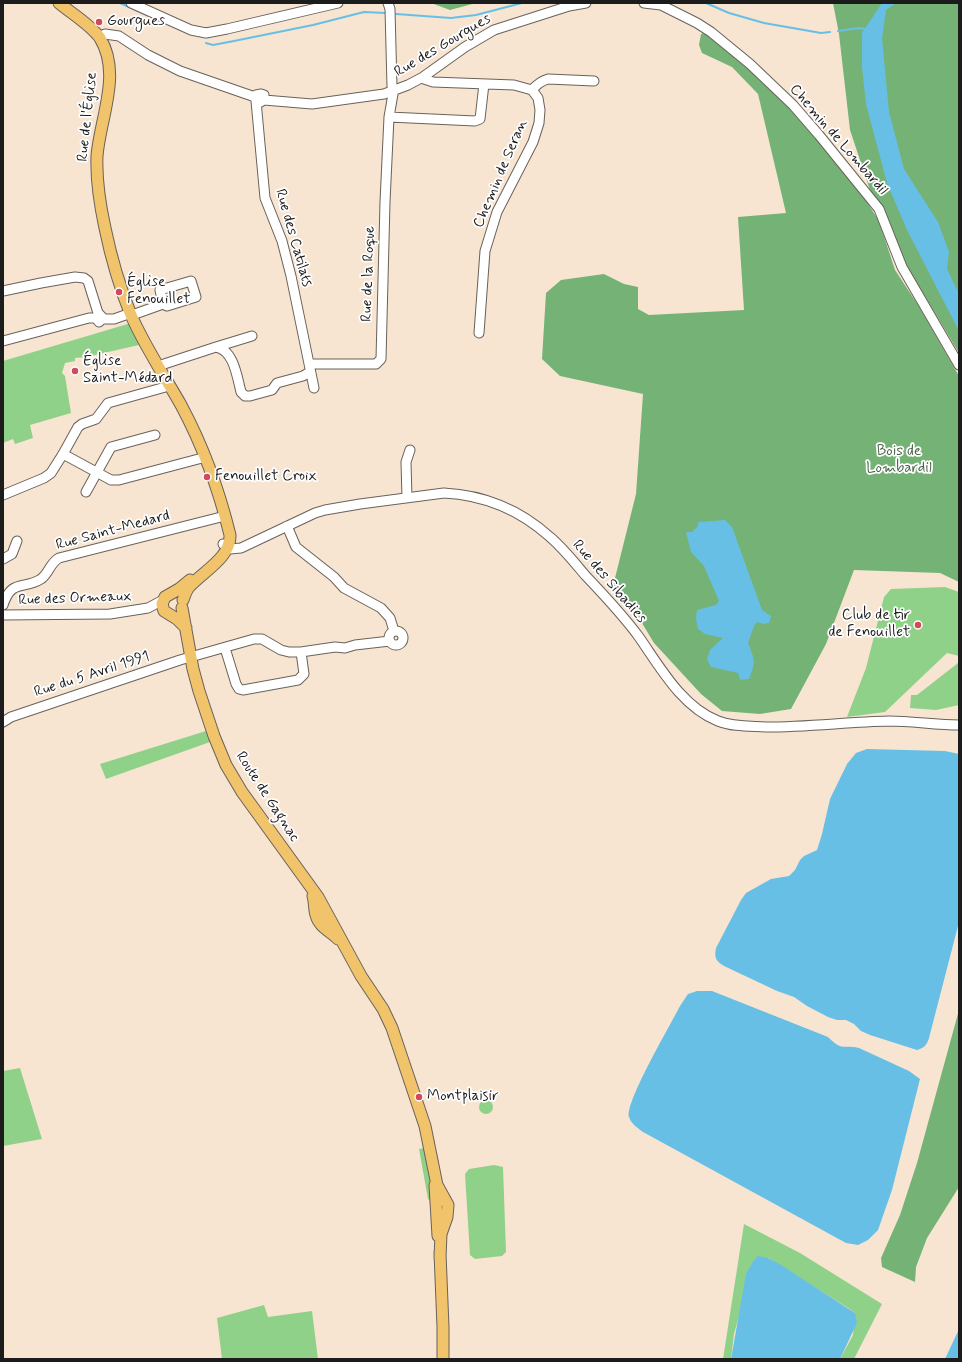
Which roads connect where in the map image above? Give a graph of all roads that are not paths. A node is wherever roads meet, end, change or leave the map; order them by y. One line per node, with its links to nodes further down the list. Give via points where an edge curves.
1 (59, 3): 7 (main road, Rue de l'Église)
2 (131, 3): 3 (street, via 191,30 206,33)
3 (338, 3)
4 (388, 3): 12 (street)
5 (586, 3): 8 (street, Rue des Gourgues, via 494,30 464,47)
6 (644, 3): 23 (street, Chemin de Lombardil, via 661,5 711,32 750,64 820,135 879,209 902,267)
7 (99, 37): 13 (street, Rue des Gourgues, via 105,34 119,36 180,71); 17 (main road, Rue de l'Église, via 107,55 109,78 97,158 101,207 113,259)
8 (423, 77): 10 (street, via 433,82); 12 (street, Rue des Gourgues)
9 (594, 81): 11 (street, via 548,79)
10 (484, 84): 11 (street, via 514,85); 14 (street, via 480,119 474,121)
11 (532, 90): 19 (street, Chemin de Seran, via 538,98 539,123 533,142 497,212 485,251)
12 (393, 91): 13 (street, Rue des Gourgues, via 312,104); 14 (street, Rue de la Roque)
13 (259, 100): 25 (street, Rue des Catilats, via 258,118 266,198 292,276)
14 (389, 117): 25 (street, Rue de la Roque, via 381,359 376,364)
15 (3, 291): 18 (street, via 75,277 84,278 88,281 98,313)
16 (163, 304): 17 (street)
17 (131, 314): 18 (street, via 114,319); 24 (main road, Rue de l'Église)
18 (103, 318): 21 (street, via 99,322 96,318 89,318)
19 (480, 333)
20 (252, 336): 22 (street)
21 (3, 341)
22 (216, 347): 24 (street); 25 (street, Rue de la Roque, via 226,351 231,357 241,392 245,396 272,390 277,383 303,376)
23 (959, 365)
24 (158, 366): 26 (main road, Rue de l'Église)
25 (310, 368): 27 (street, Rue des Catilats)
26 (169, 386): 30 (street, via 108,403 96,419 78,427); 31 (main road, Rue de l'Église)
27 (314, 388)
28 (155, 435): 32 (street, via 111,447)
29 (410, 450): 35 (street, via 406,462)
30 (63, 454): 32 (street); 34 (street, via 51,473 44,478)
31 (206, 457): 32 (street, via 120,480 111,480); 36 (main road, Rue de l'Église, via 218,495)
32 (96, 473): 33 (street)
33 (86, 492)
34 (3, 495)
35 (407, 498): 37 (street, Rue des Sibadies, via 324,510); 54 (street, Rue des Sibadies, via 444,493 460,494 507,508 532,522 551,538 626,619 654,661 679,692 694,706 717,720 750,726 814,726 888,721)
36 (221, 517): 39 (main road, Rue de l'Église); 43 (street, Rue Saint-Medard, via 59,558 41,579 11,589)
37 (287, 526): 39 (street, Rue des Sibadies, via 241,548 234,549); 48 (street, via 296,547 344,588 381,608 390,618)
38 (17, 541): 40 (street, via 12,554)
39 (227, 545): 41 (main road, via 180,589); 42 (main road, via 216,562 189,588)
40 (3, 559)
41 (167, 597): 42 (main road, via 178,595); 44 (street, Rue des Ormeaux); 45 (main road, via 163,608)
42 (182, 604): 45 (main road, via 178,613); 47 (main road, Route de Gagnac)
43 (3, 605)
44 (148, 608): 45 (street, Rue des Ormeaux); 46 (street, Rue des Ormeaux, via 110,614)
45 (169, 614): 47 (main road)
46 (3, 615)
47 (186, 628): 52 (main road, Route de Gagnac)
48 (394, 631): 49 (street, via 390,634); 49 (street, via 401,632 403,641 400,645 395,645)
49 (390, 641): 51 (street, Rue du 5 Avril 1991)
50 (225, 648): 51 (street, Rue du 5 Avril 1991, via 262,639 281,650); 51 (street, via 236,684 243,690 298,680 304,674); 52 (street, Rue du 5 Avril 1991)
51 (301, 652)
52 (191, 657): 53 (street, Rue du 5 Avril 1991, via 11,717); 55 (main road, Route de Gagnac, via 199,691 226,765 242,792 318,897 342,944 392,1028 425,1126 439,1190 448,1205 441,1234 440,1258)
53 (3, 722)
54 (959, 725)
55 (443, 1359)

